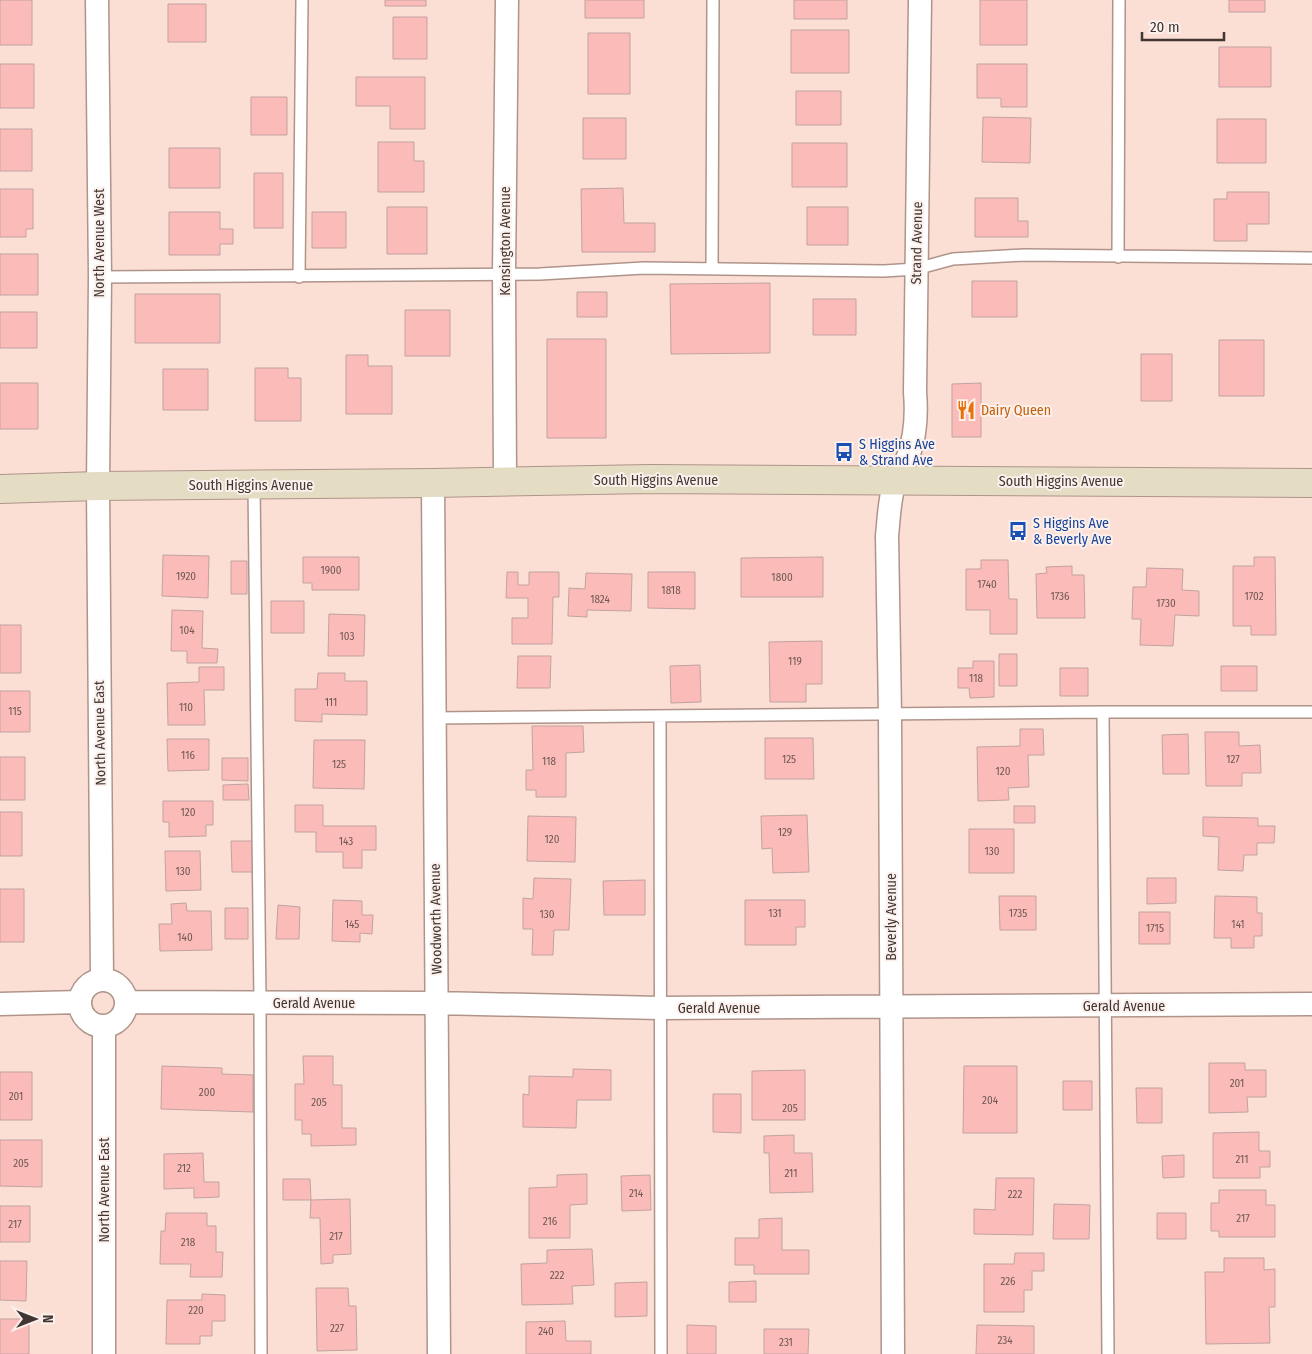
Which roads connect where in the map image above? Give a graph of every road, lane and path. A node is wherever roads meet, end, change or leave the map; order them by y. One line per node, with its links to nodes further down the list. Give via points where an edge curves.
1 (97, 0): 12 (street, North Avenue West)
2 (302, 0): 13 (lane)
3 (506, 0): 11 (street, Kensington Avenue)
4 (713, 0): 9 (lane)
5 (920, 0): 10 (street, Strand Avenue)
6 (1120, 0): 7 (lane)
7 (1118, 257): 8 (lane); 10 (lane, via 1024,255 953,260)
8 (1312, 258)
9 (712, 269): 10 (lane); 11 (lane)
10 (916, 269): 14 (street, Strand Avenue, via 917,416 914,438)
11 (504, 273): 13 (lane); 15 (street, Kensington Avenue)
12 (100, 277): 13 (lane); 19 (street, North Avenue West)
13 (300, 277)
14 (896, 481): 15 (main road, South Higgins Avenue, via 650,479); 16 (main road, South Higgins Avenue); 23 (street, Beverly Avenue, via 889,508 887,536)
15 (505, 482): 17 (main road, South Higgins Avenue)
16 (1312, 482)
17 (433, 483): 18 (main road, South Higgins Avenue); 25 (street, Woodworth Avenue)
18 (254, 485): 19 (main road, South Higgins Avenue); 29 (lane)
19 (98, 486): 20 (main road, South Higgins Avenue); 26 (street, North Avenue East)
20 (0, 489)
21 (1103, 712): 22 (lane); 23 (lane); 33 (lane)
22 (1312, 712)
23 (890, 714): 24 (lane); 34 (street, Beverly Avenue)
24 (660, 716): 25 (lane); 35 (lane)
25 (433, 718): 30 (street, Woodworth Avenue)
26 (102, 980): 27 (street, via 89,984); 28 (street, via 120,986)
27 (80, 1002): 31 (street); 36 (street, via 87,1020)
28 (126, 1002): 29 (street, Gerald Avenue); 36 (street, via 120,1020)
29 (260, 1002): 30 (street, Gerald Avenue); 38 (lane)
30 (437, 1003): 35 (street, Gerald Avenue); 39 (street, Woodworth Avenue)
31 (0, 1004)
32 (1312, 1004): 33 (street, Gerald Avenue)
33 (1105, 1006): 34 (street, Gerald Avenue); 42 (lane)
34 (892, 1007): 35 (street, Gerald Avenue); 41 (street, Beverly Avenue)
35 (660, 1008): 40 (lane)
36 (104, 1027): 37 (street, North Avenue East)
37 (104, 1354)
38 (261, 1354)
39 (439, 1354)
40 (661, 1354)
41 (893, 1354)
42 (1108, 1354)

